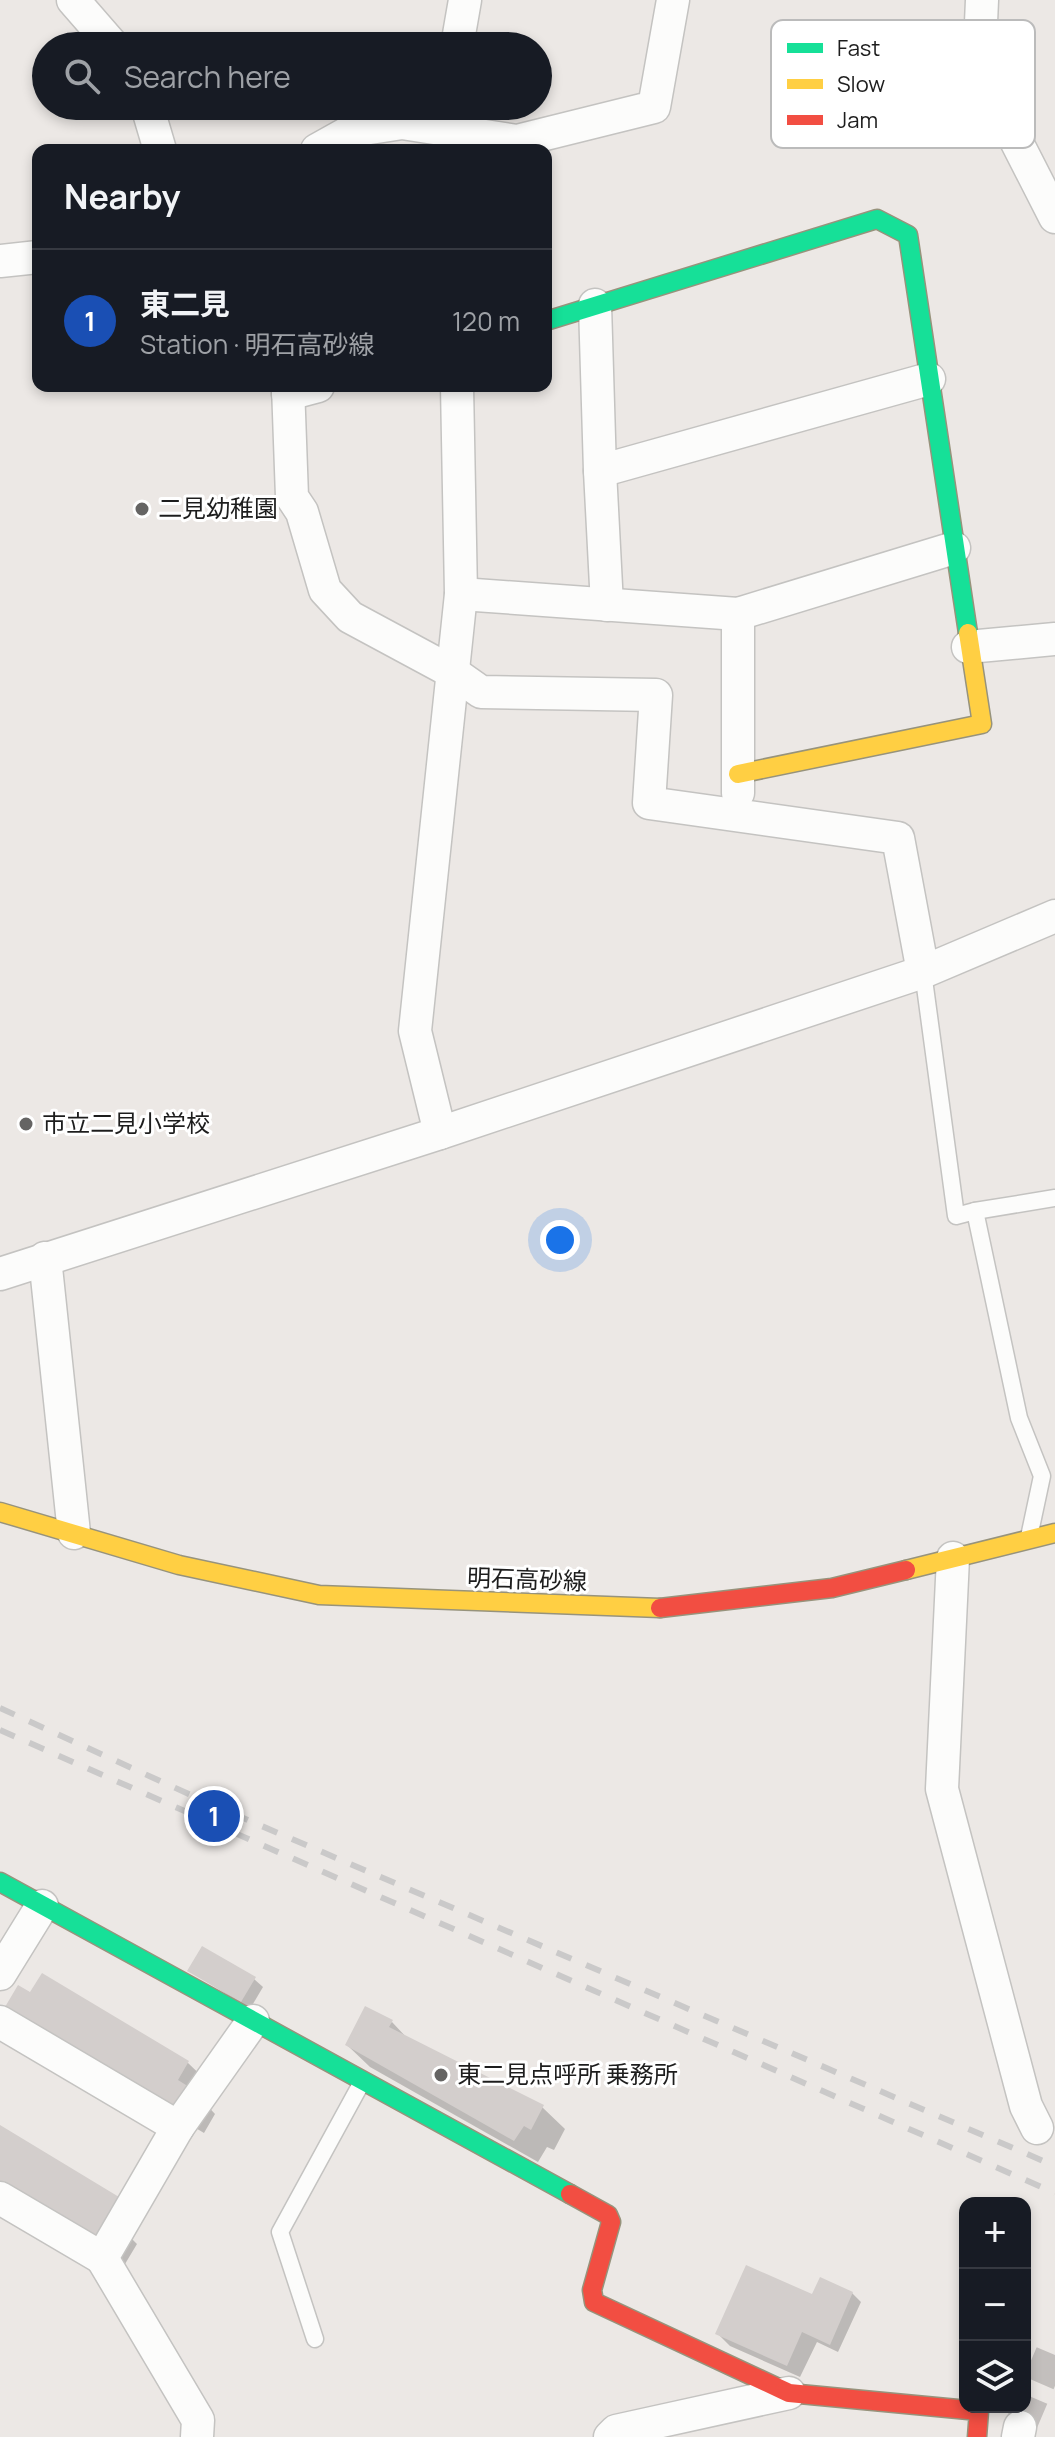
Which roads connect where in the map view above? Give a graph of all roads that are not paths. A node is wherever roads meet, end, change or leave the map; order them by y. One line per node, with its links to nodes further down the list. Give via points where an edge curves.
1 (73, 0): 6 (street)
2 (465, 0): 7 (street)
3 (673, 0): 9 (street, via 654,107 517,141)
4 (982, 0): 5 (street)
5 (981, 20)
6 (101, 32)
7 (459, 32)
8 (151, 120): 10 (street)
9 (457, 129): 11 (street, via 402,123 351,131)
10 (158, 144)
11 (328, 144)
12 (1020, 148): 13 (street)
13 (1055, 217)
14 (32, 258): 15 (street)
15 (0, 261)
16 (595, 305): 17 (street); 18 (street, via 877,219 908,235); 21 (street)
17 (552, 319)
18 (929, 379): 21 (street); 22 (street)
19 (298, 392): 28 (street, via 292,497 302,512 325,590 350,617)
20 (457, 392): 23 (street)
21 (600, 471): 24 (street)
22 (954, 548): 25 (street); 27 (street)
23 (461, 594): 24 (street); 28 (street)
24 (607, 605): 25 (street)
25 (738, 614): 29 (street)
26 (1055, 639): 27 (street)
27 (968, 647): 29 (street, via 982,724)
28 (454, 673): 30 (street, via 481,692 656,695 649,803); 33 (street, via 415,1031)
29 (738, 774): 30 (street)
30 (738, 816): 32 (street, via 898,838)
31 (1055, 916): 32 (street)
32 (923, 972): 33 (street); 35 (lane, via 956,1216)
33 (440, 1133): 36 (street)
34 (1055, 1198): 35 (lane)
35 (975, 1211): 41 (lane, via 1019,1418 1042,1476)
36 (45, 1258): 37 (street); 39 (street)
37 (0, 1274)
38 (0, 1512): 39 (street, 明石高砂線)
39 (74, 1533): 42 (street, 明石高砂線, via 179,1565 319,1595 649,1609 832,1588)
40 (1055, 1533): 41 (street, 明石高砂線)
41 (1028, 1539): 42 (street, 明石高砂線)
42 (953, 1558): 50 (street, via 942,1789 1026,2106)
43 (0, 1882): 44 (street)
44 (42, 1906): 45 (street); 46 (street)
45 (0, 1974)
46 (253, 2021): 48 (street); 49 (street)
47 (0, 2022): 49 (street)
48 (362, 2080): 53 (lane, via 280,2232); 54 (street, via 608,2215 611,2222 592,2290 594,2302)
49 (178, 2127): 52 (street)
50 (1037, 2128)
51 (7, 2212): 52 (street)
52 (102, 2258): 55 (street, via 198,2420)
53 (315, 2339)
54 (789, 2393): 56 (street, via 616,2431); 57 (street, via 979,2411)
55 (197, 2437)
56 (610, 2437)
57 (977, 2437)

